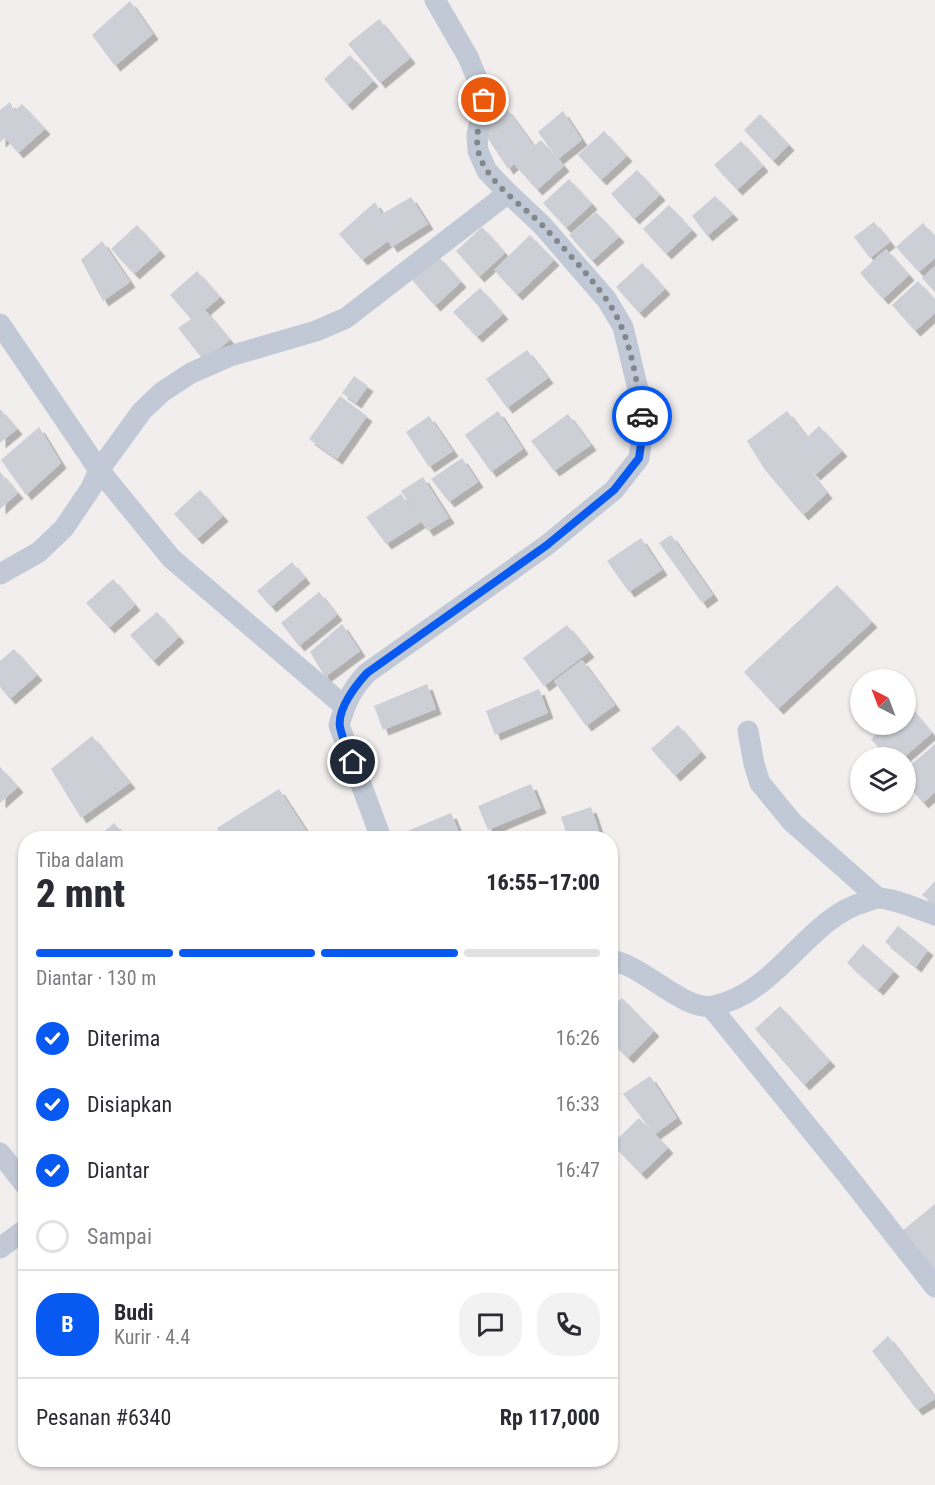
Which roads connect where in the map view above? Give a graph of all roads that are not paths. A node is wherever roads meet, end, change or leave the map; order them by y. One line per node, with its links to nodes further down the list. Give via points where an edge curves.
1 (435, 0): 2 (street, via 481,88 484,100 478,151 487,171)
2 (508, 193): 4 (street, via 346,318 316,331 230,356 191,373 162,392 142,411); 6 (street, via 571,256 607,300 623,327 644,424 639,458 614,490 547,545 367,673)
3 (0, 324): 4 (street)
4 (99, 470): 5 (street, via 64,528 39,552); 6 (street, via 171,558)
5 (0, 574)
6 (344, 706): 8 (street, via 339,724)
7 (748, 731): 9 (street, via 760,783 792,822)
8 (378, 831)
9 (878, 898): 10 (street); 12 (street, via 853,905 828,922 764,982)
10 (935, 915)
11 (618, 963): 12 (street, via 694,1004)
12 (711, 1007): 17 (street)
13 (0, 1154): 14 (street)
14 (18, 1175)
15 (18, 1235): 16 (street)
16 (0, 1248)
17 (935, 1287)

